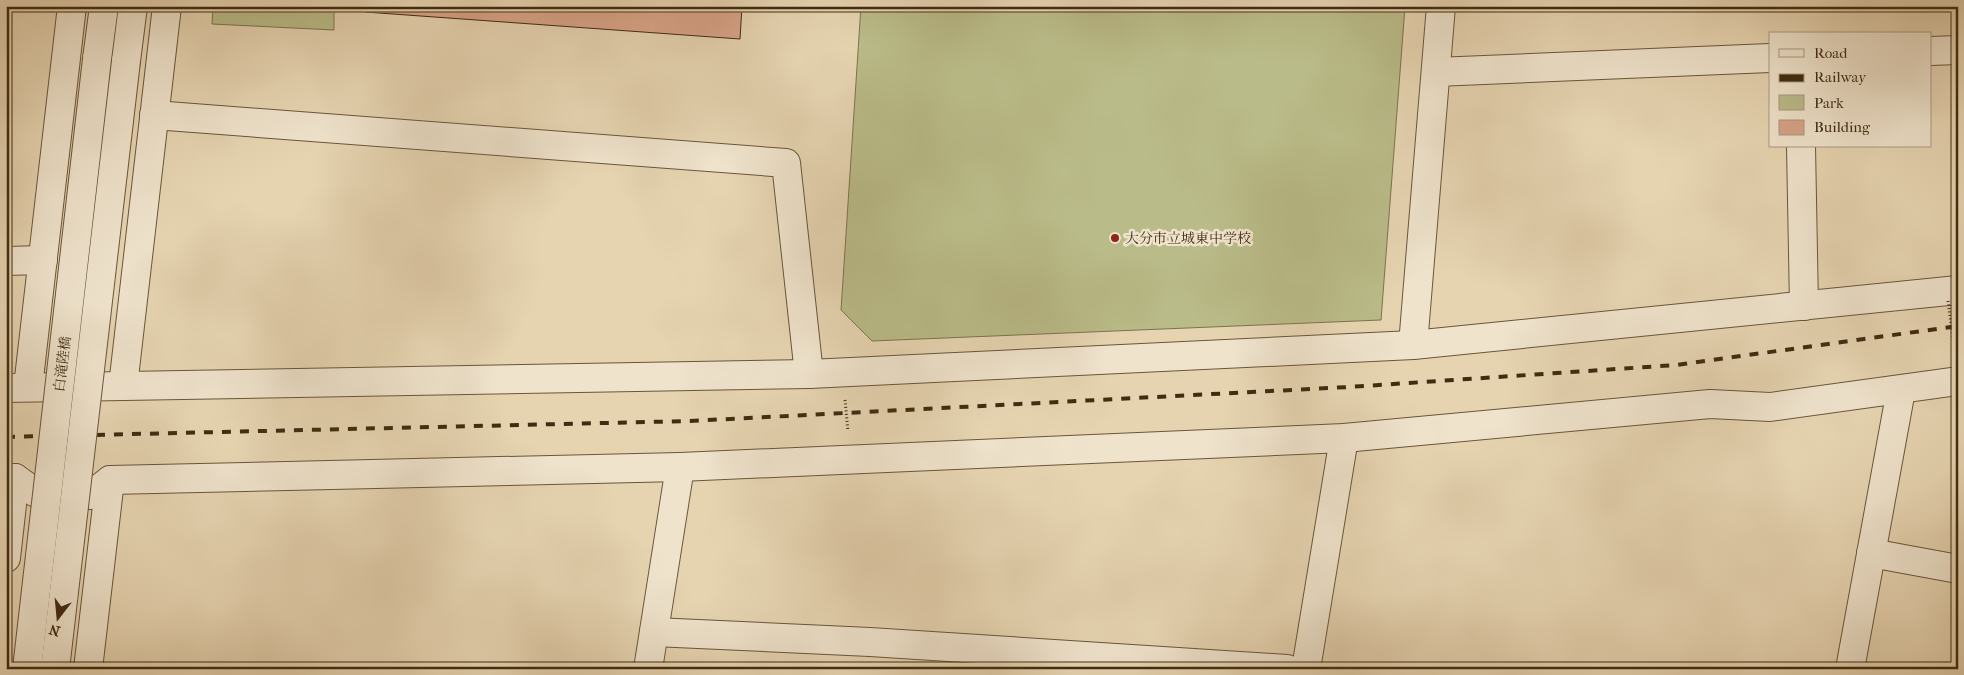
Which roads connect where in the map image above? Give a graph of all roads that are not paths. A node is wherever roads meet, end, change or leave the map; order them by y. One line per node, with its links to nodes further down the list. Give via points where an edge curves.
1 (72, 6): 12 (street)
2 (104, 6): 30 (street, 白滝陸橋, bridge)
3 (133, 6): 31 (street, bridge)
4 (166, 6): 10 (street)
5 (1441, 6): 9 (street)
6 (1958, 50): 7 (street)
7 (1932, 51)
8 (1769, 58): 9 (street)
9 (1436, 72): 16 (street)
10 (154, 115): 18 (street, via 786,163); 19 (street)
11 (1801, 148): 15 (street)
12 (43, 260): 13 (street); 20 (street)
13 (6, 261)
14 (1953, 296): 15 (street)
15 (1804, 306): 16 (street)
16 (1413, 345): 18 (street)
17 (1957, 371): 21 (street)
18 (809, 374): 19 (street)
19 (123, 386): 20 (street)
20 (17, 387)
21 (1901, 390): 22 (street, via 1770,407 1710,404); 26 (street)
22 (1344, 438): 23 (street); 35 (street)
23 (680, 467): 25 (street); 29 (street)
24 (10, 478): 25 (street, via 36,493 91,495); 27 (street)
25 (110, 480): 32 (street)
26 (1871, 553): 28 (street); 36 (street)
27 (6, 558)
28 (1958, 569)
29 (654, 632): 33 (street); 34 (street, via 870,642)
30 (27, 669)
31 (55, 669)
32 (88, 669)
33 (648, 669)
34 (1288, 669)
35 (1306, 669)
36 (1850, 669)

